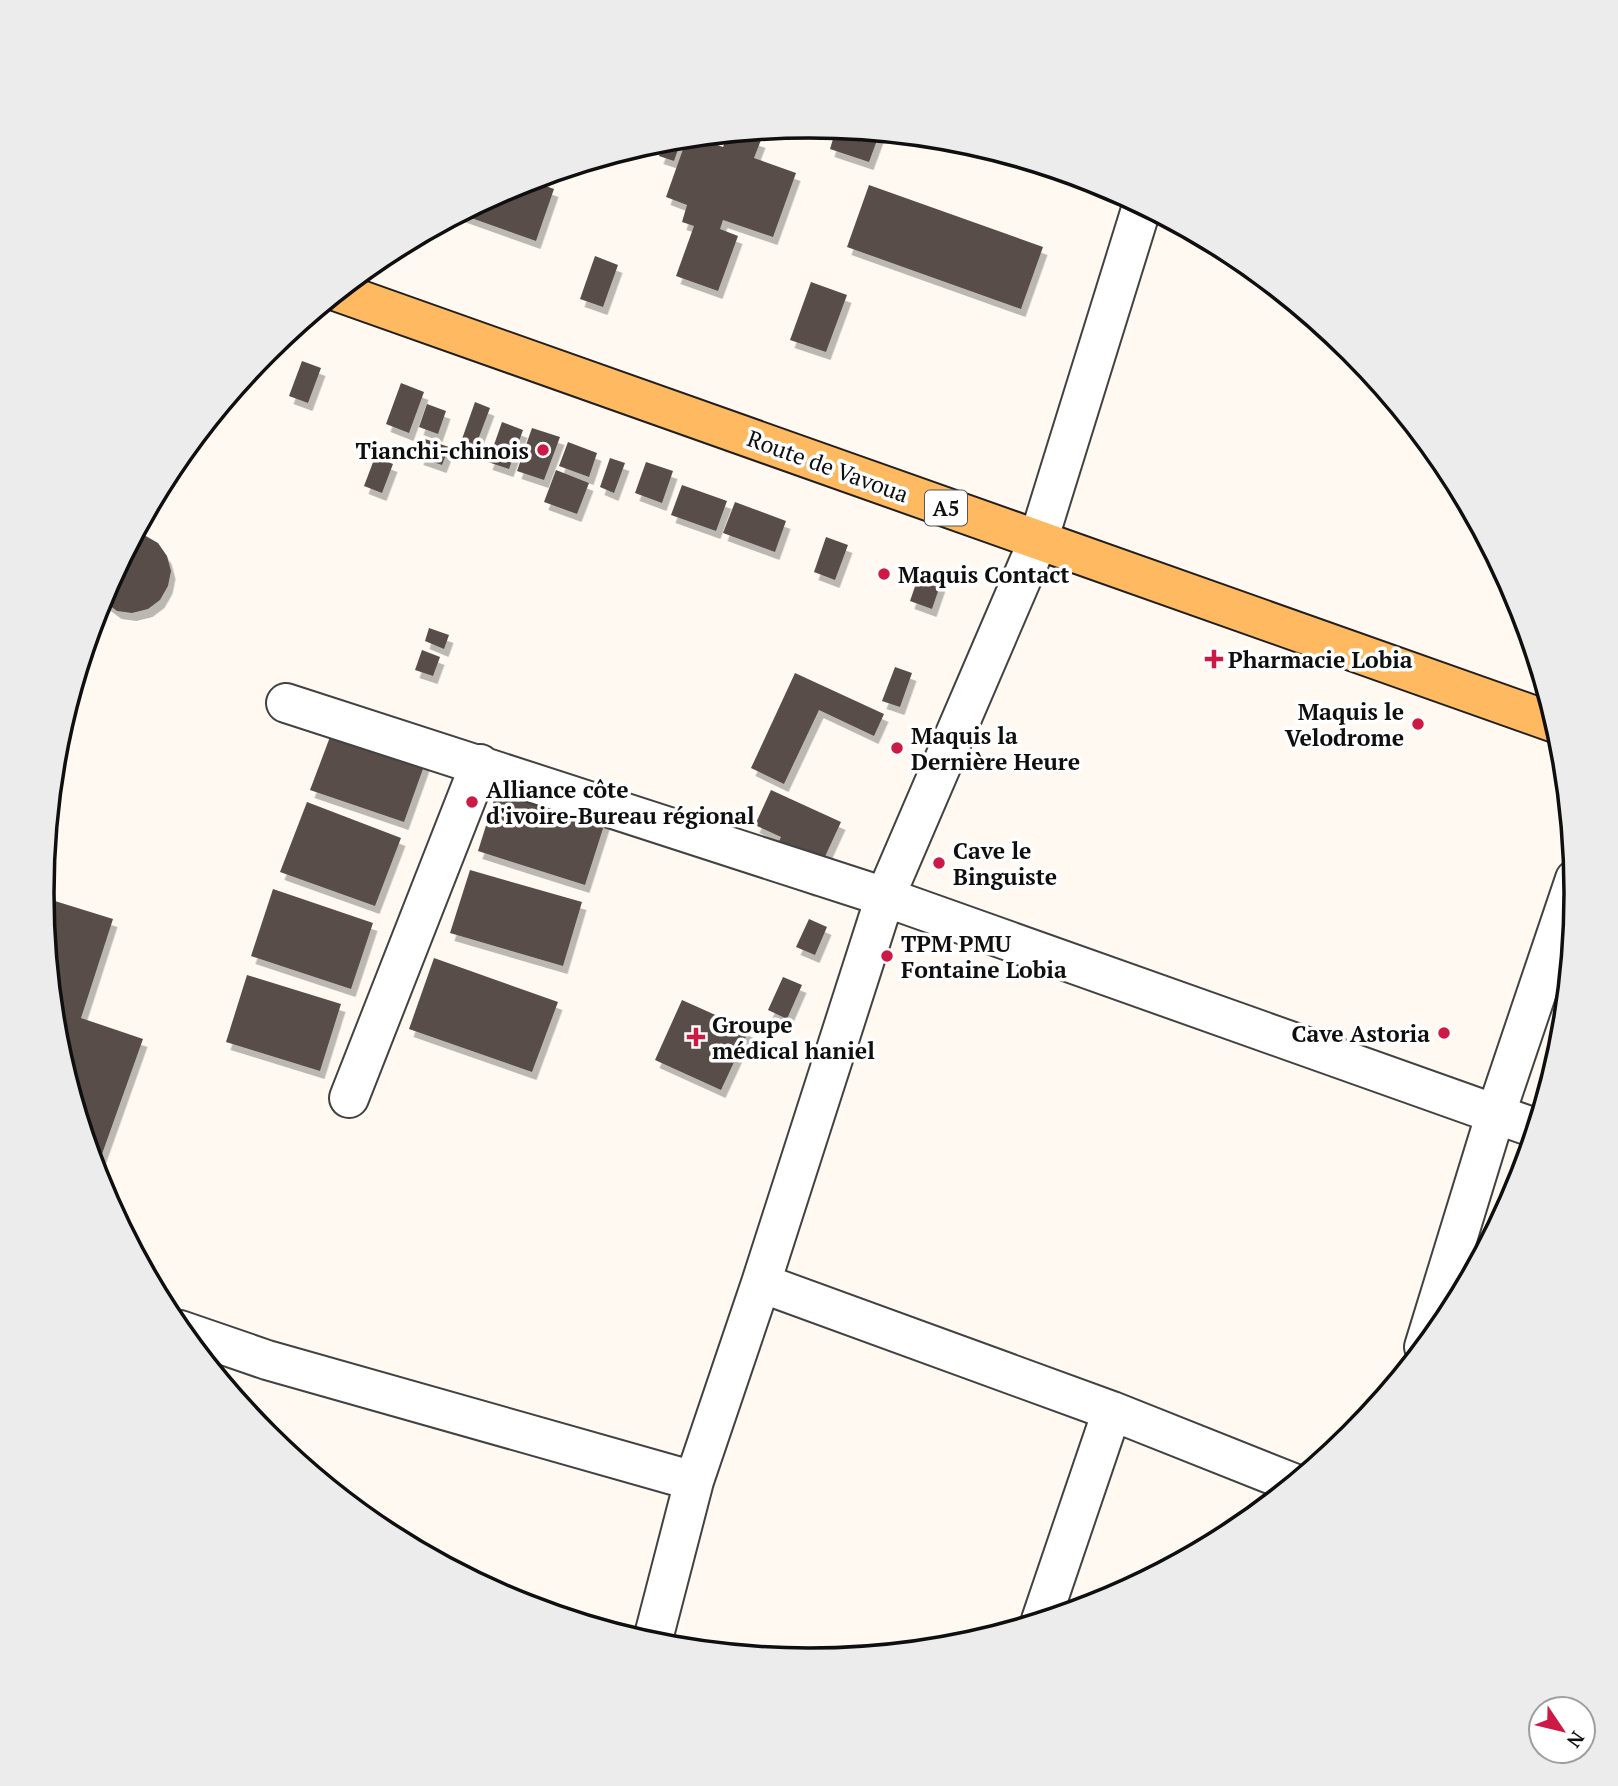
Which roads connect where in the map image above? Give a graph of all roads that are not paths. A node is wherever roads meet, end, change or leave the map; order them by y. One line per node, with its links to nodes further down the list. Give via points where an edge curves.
1 (1139, 214): 3 (street)
2 (348, 296): 3 (main road, Route de Vavoua / A5)
3 (1038, 541): 5 (main road, Route de Vavoua / A5); 7 (street)
4 (286, 703): 6 (street)
5 (1543, 719)
6 (480, 764): 7 (street); 9 (street)
7 (885, 897): 10 (street); 12 (street)
8 (1563, 914): 10 (street)
9 (349, 1098)
10 (1495, 1115): 11 (street); 13 (street)
11 (1527, 1125)
12 (761, 1283): 15 (street); 17 (street)
13 (1433, 1317)
14 (199, 1336): 17 (street)
15 (1112, 1411): 16 (street); 18 (street)
16 (1284, 1479)
17 (694, 1481): 19 (street)
18 (1044, 1610)
19 (655, 1631)

